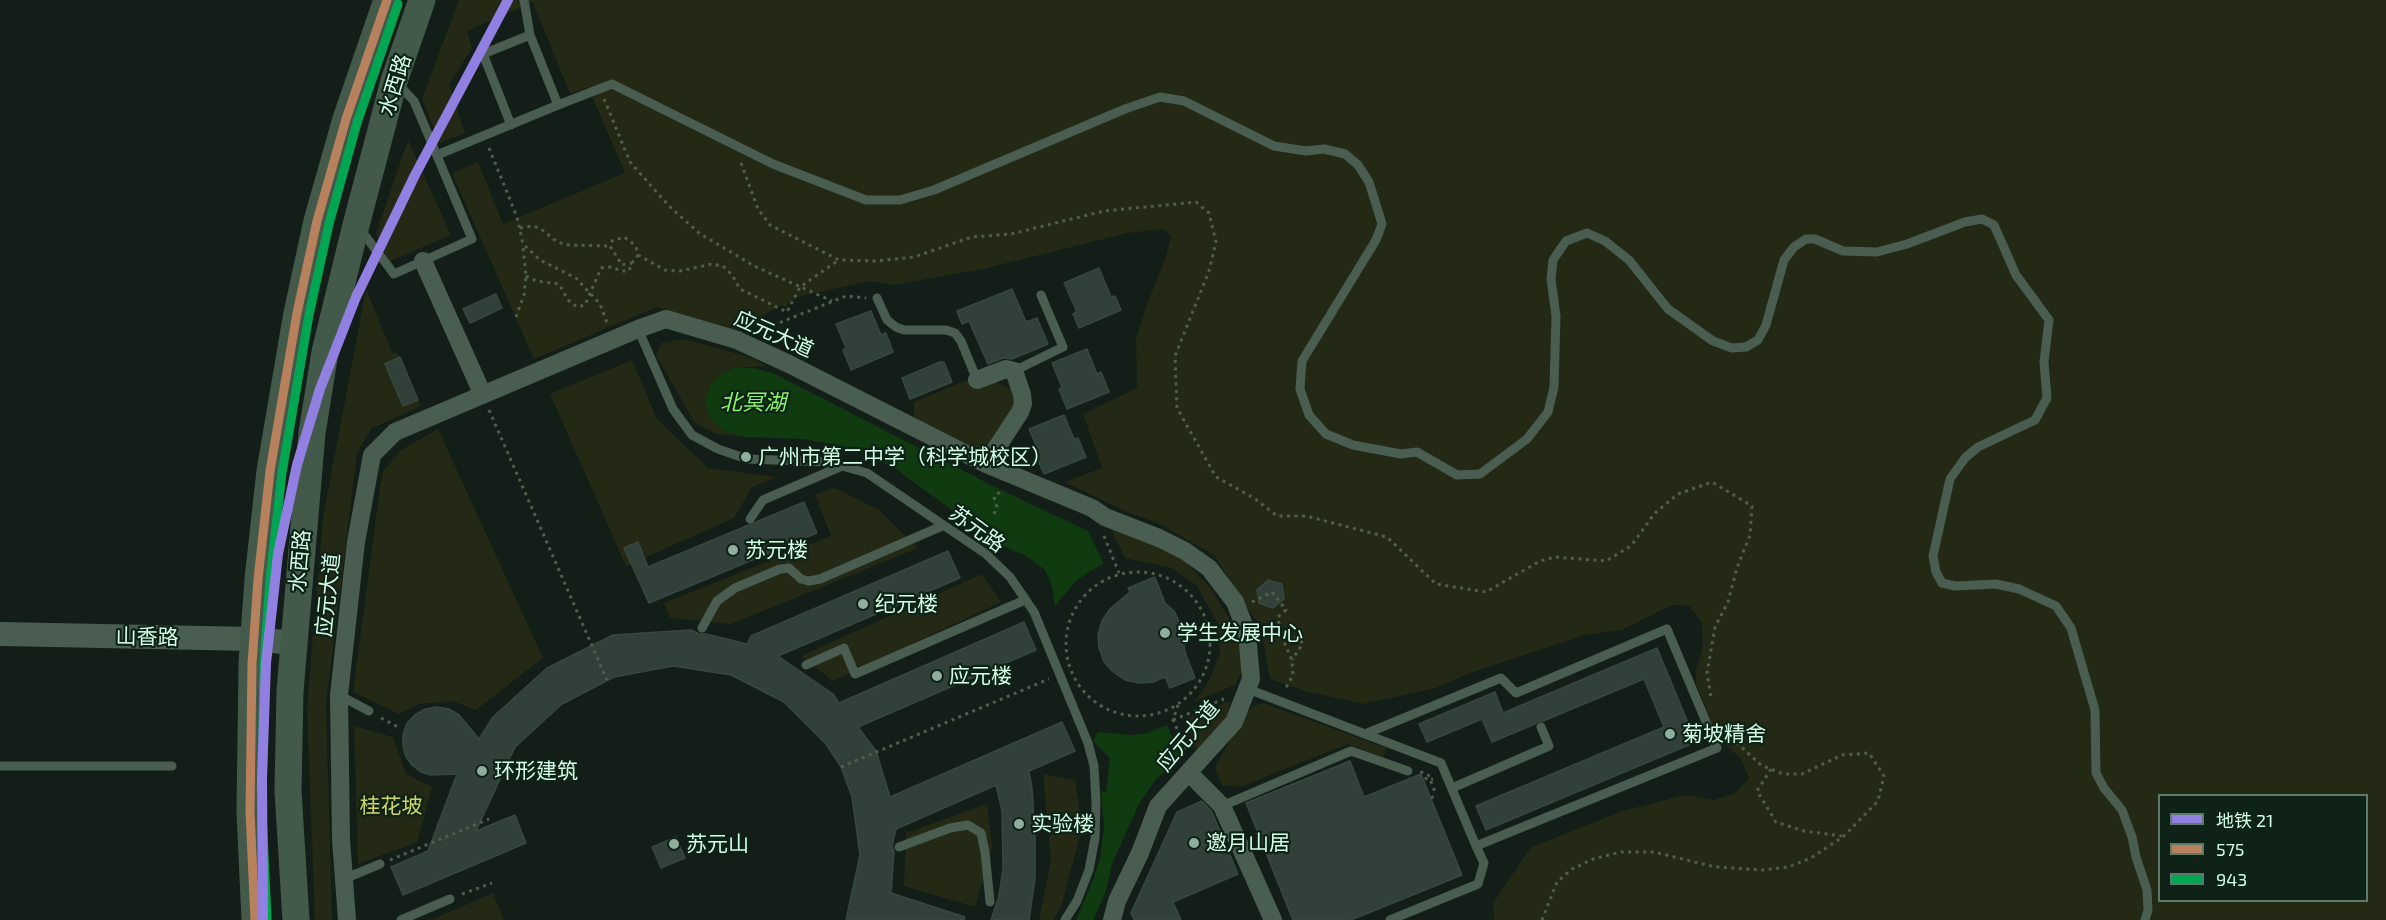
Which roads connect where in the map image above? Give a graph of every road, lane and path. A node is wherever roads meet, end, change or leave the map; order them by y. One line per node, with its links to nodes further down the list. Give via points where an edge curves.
1 (387, 0): 45 (main road, 水西路, via 339,142 297,313 270,471)
2 (422, 0): 5 (main road, 水西路)
3 (524, 0): 4 (lane)
4 (530, 35): 7 (lane); 8 (lane, via 483,54)
5 (394, 81): 10 (lane, via 414,101); 11 (main road, 水西路)
6 (600, 89): 7 (lane); 20 (path, via 630,162 669,206 699,233 754,267); 91 (lane, via 612,84 621,87 773,164 866,200 900,200 934,190 1160,96 1184,101 1274,146 1345,154 1369,182 1382,224 1302,361 1300,389 1309,415 1326,434 1353,446 1401,454 1417,452 1457,475 1480,474 1527,439 1548,412 1554,387 1553,260 1566,241 1587,233 1605,240 1629,260 1668,309 1713,341 1732,348 1746,347 1758,340 1767,325 1784,260 1806,239 1844,251 1877,252 1965,222 1982,219 1994,225 2016,275 2049,320 2044,362 2047,398 2035,420 1978,447 1950,479 1933,556 1936,572 1942,583 1956,586 1996,584 2019,589 2056,606 2071,628 2095,710 2096,773 2122,810 2128,828 2147,890)
7 (558, 105): 8 (lane)
8 (511, 125): 9 (lane)
9 (485, 136): 10 (lane); 12 (path)
10 (437, 155): 17 (lane, via 472,239)
11 (356, 225): 17 (lane, via 394,274); 46 (main road, 水西路, via 325,352 312,433)
12 (520, 228): 13 (path); 14 (path, via 540,228 557,242 569,245)
13 (523, 244): 19 (path); 21 (path, via 540,260 576,278)
14 (610, 246): 15 (path, via 612,241 624,237 636,247); 18 (path, via 622,265)
15 (638, 255): 18 (path); 20 (path, via 665,270 723,266 740,289 787,312)
16 (839, 260): 20 (path)
17 (423, 261): 31 (street)
18 (632, 262): 21 (path, via 629,271 601,268)
19 (526, 276): 21 (path, via 559,284 577,307 585,305); 25 (path)
20 (800, 287): 24 (path)
21 (590, 293): 27 (path, via 600,304)
22 (1041, 295): 29 (lane, via 1063,347)
23 (877, 298): 24 (path, via 846,296); 30 (lane, via 896,327 956,333)
24 (832, 301): 28 (path)
25 (516, 317)
26 (638, 328): 27 (street, 应元大道); 28 (street, 应元大道, via 666,319); 33 (lane, 苏元路, via 673,409 692,435 747,459)
27 (613, 339): 31 (street, 应元大道)
28 (737, 340): 32 (street, 应元大道)
29 (1014, 371): 30 (street, via 1006,369); 32 (street, via 1023,404)
30 (977, 380)
31 (483, 395): 50 (path); 53 (street, 应元大道, via 395,432 372,456 356,542)
32 (986, 464): 35 (street, 应元大道)
33 (842, 466): 37 (lane, via 763,500); 38 (lane, 苏元路, via 867,473)
34 (1005, 487): 36 (path, via 994,497)
35 (1092, 508): 39 (path); 41 (street, 应元大道, via 1185,551 1209,568)
36 (994, 514)
37 (750, 519)
38 (942, 526): 40 (lane, 苏元路, via 986,554 1010,577); 42 (lane, via 820,579 801,579 789,568 744,584 717,601)
39 (1119, 573): 56 (path, via 1157,574 1172,580 1198,601 1206,616 1211,648 1208,665 1191,694); 56 (path, via 1086,593 1074,610 1067,630 1070,671 1082,690 1117,713 1138,717)
40 (1025, 600): 48 (lane, via 855,675 844,648); 49 (lane, 苏元路, via 1034,612)
41 (1234, 602): 43 (path, via 1251,602 1272,592 1286,610 1278,617); 52 (street, 应元大道, via 1247,633 1251,680)
42 (702, 627)
43 (1280, 633): 47 (path); 47 (path, via 1303,643)
44 (0, 634): 45 (street, 山香路)
45 (253, 639): 46 (street, 山香路); 82 (main road, 水西路, via 250,812)
46 (293, 643): 83 (main road, 水西路, via 288,791)
47 (1292, 660): 54 (path, via 1293,675 1287,686)
48 (806, 664)
49 (1059, 675): 64 (path); 86 (lane, 苏元路, via 1088,743 1096,802 1089,870)
50 (607, 680)
51 (1525, 688): 55 (lane); 61 (lane, via 1516,693 1501,678); 75 (lane, via 1666,629 1717,748)
52 (1248, 689): 54 (lane); 58 (path); 66 (street, 应元大道, via 1234,722)
53 (339, 695): 57 (lane); 78 (street, 应元大道)
54 (1267, 696): 61 (lane)
55 (1529, 699)
56 (1178, 704): 58 (path)
57 (369, 711): 59 (path)
58 (1173, 720): 66 (path)
59 (398, 727)
60 (1541, 727): 69 (lane, via 1549,746)
61 (1365, 734): 69 (lane, via 1441,763)
62 (0, 766): 63 (lane)
63 (172, 766)
64 (841, 767)
65 (1771, 769): 74 (path, via 1757,791 1776,822 1804,831)
66 (1191, 770): 72 (street); 87 (street, 应元大道, via 1158,806)
67 (1408, 771): 72 (lane, via 1351,751)
68 (1428, 774): 70 (path, bridge, via 1436,795)
69 (1452, 788): 75 (lane)
70 (1431, 798)
71 (1878, 801): 74 (path)
72 (1222, 806): 88 (street)
73 (489, 819): 77 (path)
74 (1844, 836): 90 (path, via 1811,858 1788,867 1763,870 1715,867 1654,852 1621,852 1593,859 1557,882)
75 (1476, 846): 89 (lane, via 1484,863 1478,884)
76 (899, 847): 81 (lane, via 968,825 981,833)
77 (380, 864): 78 (lane)
78 (344, 879): 84 (street, 应元大道)
79 (492, 883): 80 (path)
80 (450, 898): 85 (lane)
81 (990, 902)
82 (255, 920)
83 (296, 920)
84 (347, 920)
85 (401, 920)
86 (1065, 920)
87 (1112, 920)
88 (1273, 920)
89 (1390, 920)
90 (1542, 920)
91 (2145, 920)

